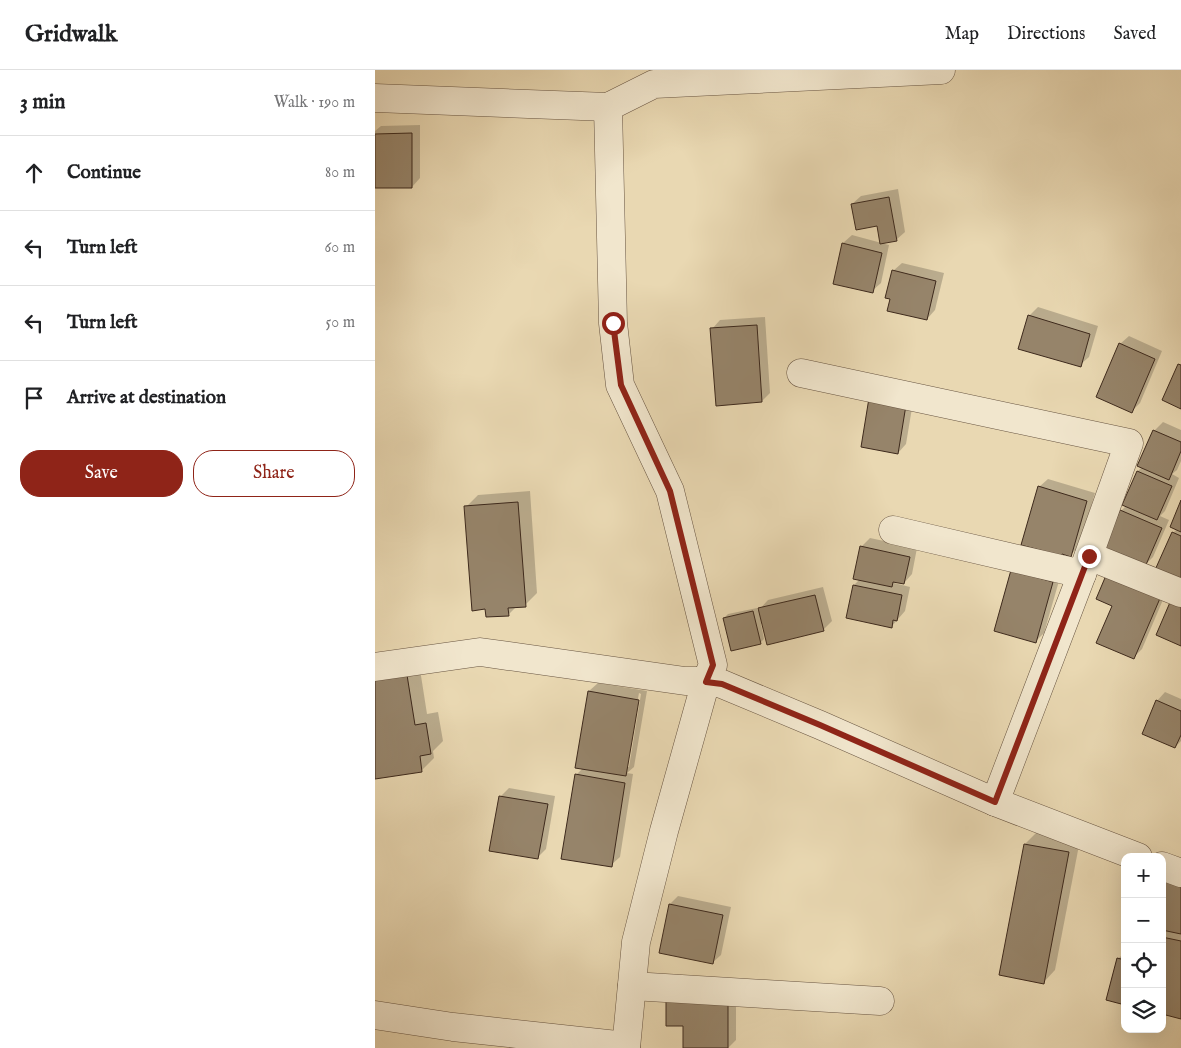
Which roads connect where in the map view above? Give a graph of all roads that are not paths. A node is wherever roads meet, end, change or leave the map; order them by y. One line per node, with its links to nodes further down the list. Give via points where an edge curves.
1 (941, 70): 2 (street)
2 (660, 77): 4 (street)
3 (375, 98): 4 (street)
4 (608, 107): 10 (street, via 613,323 621,385 670,491 713,665)
5 (801, 373): 7 (street, via 1129,443)
6 (893, 530): 7 (street)
7 (1086, 565): 8 (street); 11 (street)
8 (1181, 593)
9 (375, 667): 10 (street, via 480,652)
10 (706, 682): 11 (street, via 722,684); 15 (street, via 636,942)
11 (995, 802): 12 (street)
12 (1128, 853)
13 (1166, 867): 14 (street)
14 (1181, 873)
15 (632, 986): 16 (street); 18 (street)
16 (880, 1001)
17 (375, 1014): 18 (street, via 453,1027)
18 (626, 1047)

